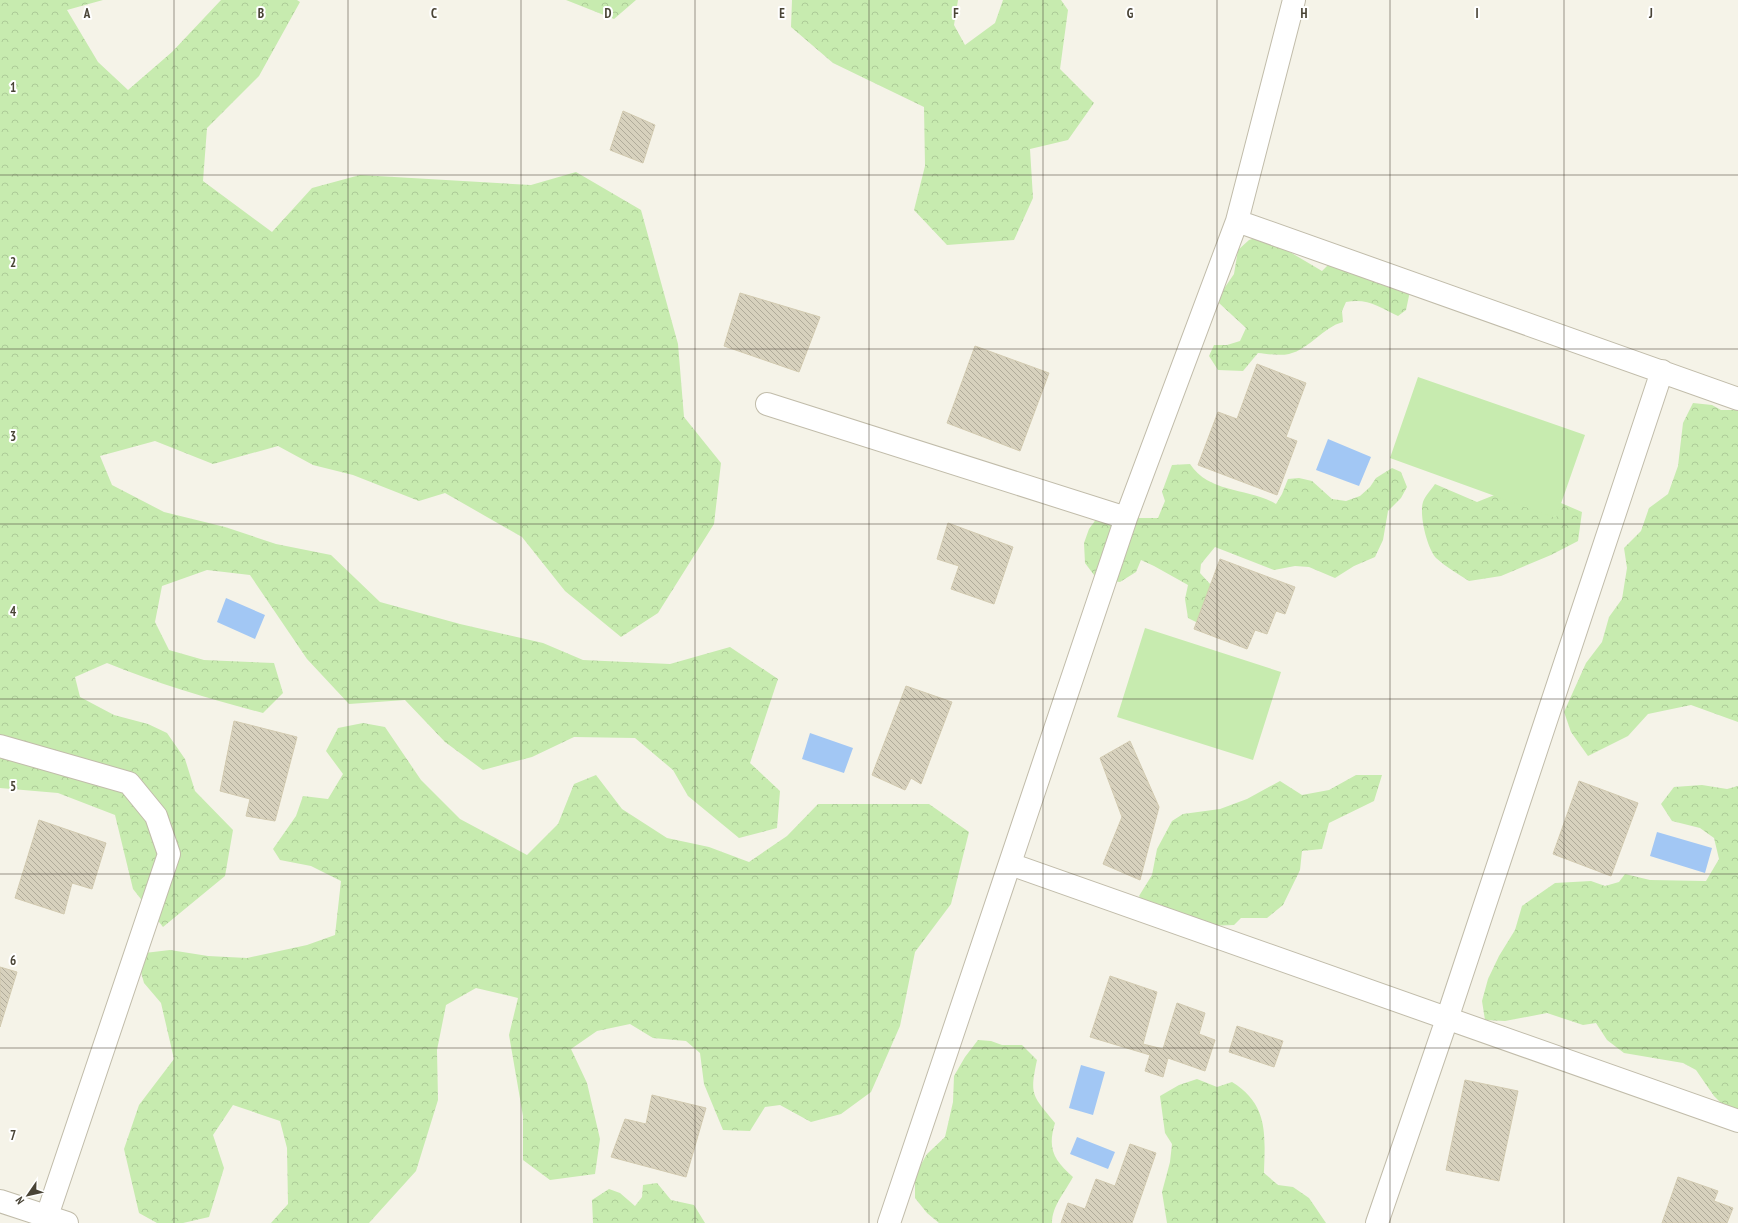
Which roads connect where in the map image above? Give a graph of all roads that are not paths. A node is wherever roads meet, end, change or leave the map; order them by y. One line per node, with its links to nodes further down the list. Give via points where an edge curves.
1 (1294, 0): 2 (street)
2 (1236, 221): 3 (street); 6 (street)
3 (1662, 371): 4 (street); 9 (street)
4 (1738, 399)
5 (767, 404): 6 (street)
6 (1126, 518): 8 (street)
7 (0, 746): 12 (street, via 130,783 156,816 169,854)
8 (1010, 864): 9 (street); 14 (street)
9 (1447, 1019): 10 (street); 15 (street)
10 (1738, 1121)
11 (0, 1201): 12 (street)
12 (47, 1216): 13 (street)
13 (67, 1223)
14 (889, 1223)
15 (1377, 1223)

